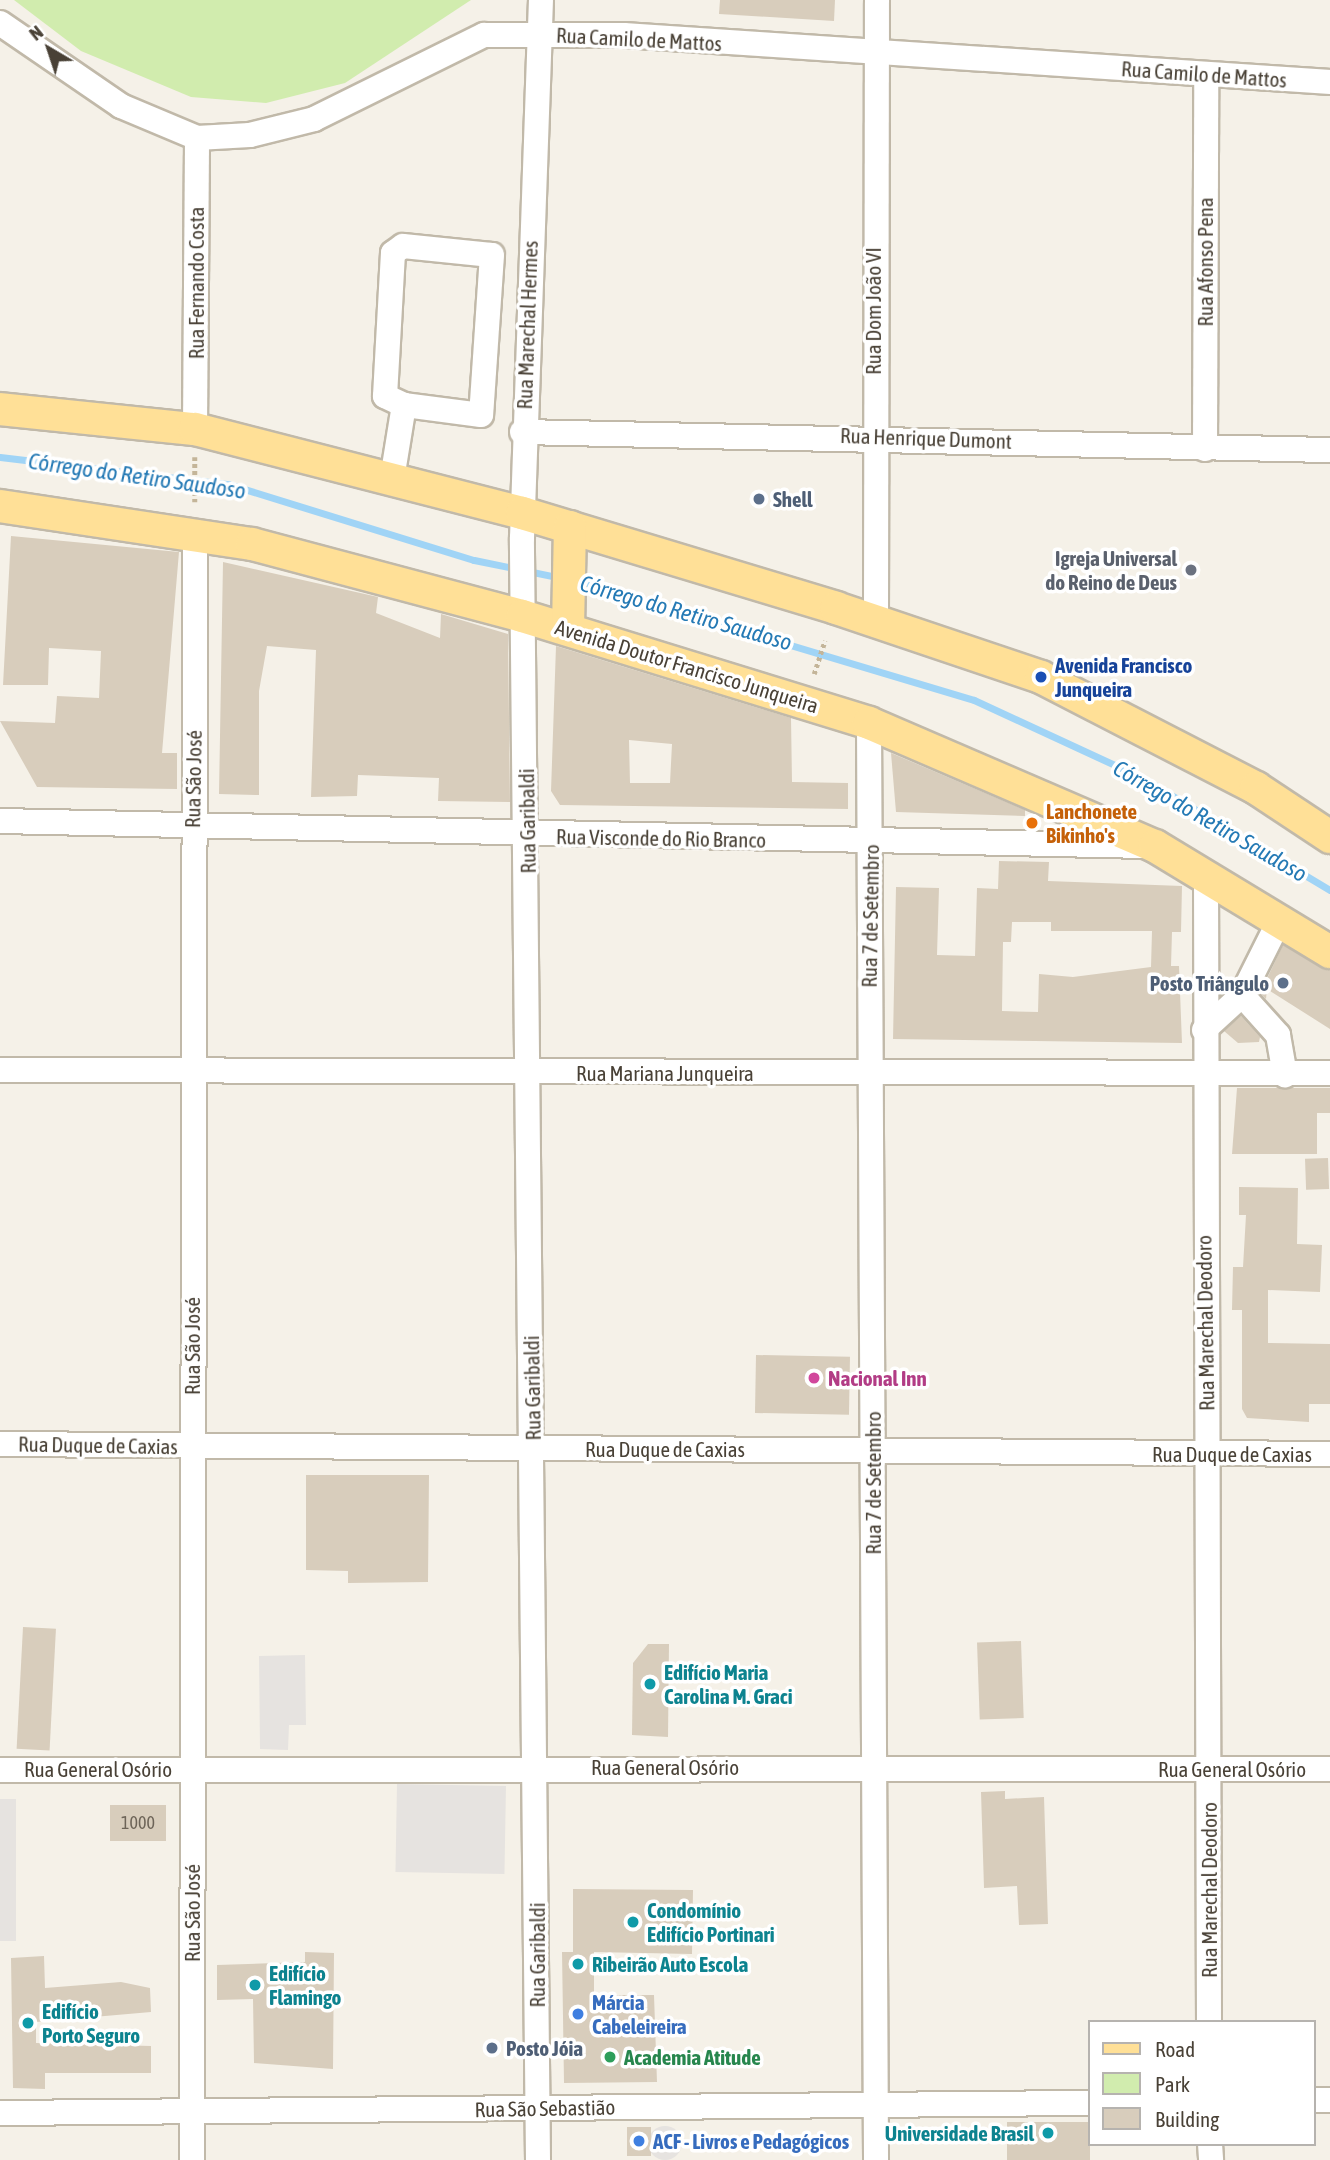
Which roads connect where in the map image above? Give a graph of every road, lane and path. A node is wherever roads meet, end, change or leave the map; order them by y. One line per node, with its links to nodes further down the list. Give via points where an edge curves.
1 (541, 0): 4 (street, Rua Marechal Hermes)
2 (877, 0): 5 (street, Rua Dom João VI)
3 (0, 23): 8 (street, Rua Camilo de Mattos, via 121,106)
4 (539, 34): 5 (street, Rua Camilo de Mattos); 8 (street, Rua Camilo de Mattos, via 484,35 314,119 250,135); 11 (street, Rua Marechal Hermes)
5 (875, 55): 6 (street, Rua Camilo de Mattos); 12 (street, Rua Dom João VI)
6 (1206, 74): 7 (street, Rua Camilo de Mattos); 14 (street, Rua Afonso Pena)
7 (1330, 82)
8 (197, 138): 13 (street, Rua Fernando Costa)
9 (404, 405): 9 (street, via 477,417 485,411 494,261 487,250 403,246 393,253 384,390 390,401); 16 (street)
10 (0, 409): 13 (main road)
11 (522, 432): 12 (street, Rua Henrique Dumont); 19 (street, Rua Marechal Hermes)
12 (872, 436): 14 (street, Rua Henrique Dumont); 23 (street, Rua Dom João VI)
13 (195, 443): 16 (main road); 18 (path)
14 (1205, 449): 15 (street, Rua Henrique Dumont)
15 (1330, 450)
16 (392, 478): 19 (main road)
17 (0, 506): 18 (main road, Avenida Doutor Francisco Junqueira)
18 (195, 517): 21 (main road, Avenida Doutor Francisco Junqueira); 28 (street, Rua São José)
19 (522, 525): 20 (main road); 21 (street, Rua Marechal Hermes)
20 (569, 538): 22 (main road); 23 (main road)
21 (522, 602): 22 (main road, Avenida Doutor Francisco Junqueira); 29 (street, Rua Garibaldi)
22 (568, 614): 26 (main road, Avenida Doutor Francisco Junqueira)
23 (876, 621): 30 (main road, via 1041,677 1256,788)
24 (825, 641): 25 (path)
25 (814, 674)
26 (869, 723): 31 (street, Rua 7 de Setembro); 32 (main road, Avenida Doutor Francisco Junqueira)
27 (0, 821): 28 (street, Rua Visconde do Rio Branco)
28 (192, 825): 29 (street, Rua Visconde do Rio Branco); 39 (street, Rua São José)
29 (528, 835): 31 (street, Rua Visconde do Rio Branco); 41 (street, Rua Garibaldi)
30 (1330, 838)
31 (871, 842): 32 (street, Rua Visconde do Rio Branco); 40 (street, Rua 7 de Setembro)
32 (1155, 846): 33 (main road, Avenida Doutor Francisco Junqueira)
33 (1206, 877): 34 (main road, Avenida Doutor Francisco Junqueira); 37 (street, Rua Marechal Deodoro)
34 (1279, 921): 35 (main road, Avenida Doutor Francisco Junqueira); 36 (street)
35 (1330, 952)
36 (1242, 995): 37 (street); 44 (street, via 1278,1035)
37 (1203, 1031): 43 (street, Rua Marechal Deodoro)
38 (0, 1070): 39 (street, Rua Mariana Junqueira)
39 (194, 1072): 41 (street, Rua Mariana Junqueira); 46 (street, Rua São José)
40 (868, 1072): 41 (street, Rua Mariana Junqueira); 43 (street, Rua Mariana Junqueira); 48 (street, Rua 7 de Setembro)
41 (526, 1073): 47 (street, Rua Garibaldi)
42 (1330, 1073): 44 (street, Rua Mariana Junqueira)
43 (1202, 1074): 44 (street, Rua Mariana Junqueira); 49 (street, Rua Marechal Deodoro)
44 (1285, 1075)
45 (0, 1444): 46 (street, Rua Duque de Caxias)
46 (191, 1446): 47 (street, Rua Duque de Caxias); 52 (street, Rua São José)
47 (533, 1448): 48 (street, Rua Duque de Caxias); 51 (street, Rua Garibaldi)
48 (874, 1451): 49 (street, Rua Duque de Caxias); 53 (street, Rua 7 de Setembro)
49 (1207, 1454): 50 (street, Rua Duque de Caxias); 54 (street, Rua Marechal Deodoro)
50 (1330, 1454)
51 (535, 1766): 52 (street, Rua General Osório); 53 (street, Rua General Osório); 60 (street, Rua Garibaldi)
52 (191, 1768): 56 (street, Rua General Osório); 61 (street, Rua São José)
53 (874, 1768): 54 (street, Rua General Osório); 59 (street, Rua 7 de Setembro)
54 (1210, 1769): 55 (street, Rua General Osório); 57 (street, Rua Marechal Deodoro)
55 (1330, 1769)
56 (0, 1770)
57 (1209, 2020)
58 (1088, 2103): 59 (street, Rua São Sebastião)
59 (876, 2105): 60 (street, Rua São Sebastião); 65 (street, Rua 7 de Setembro)
60 (538, 2108): 61 (street, Rua São Sebastião); 64 (street, Rua Garibaldi)
61 (194, 2112): 62 (street, Rua São Sebastião); 63 (street, Rua São José)
62 (0, 2113)
63 (192, 2160)
64 (538, 2160)
65 (876, 2160)

